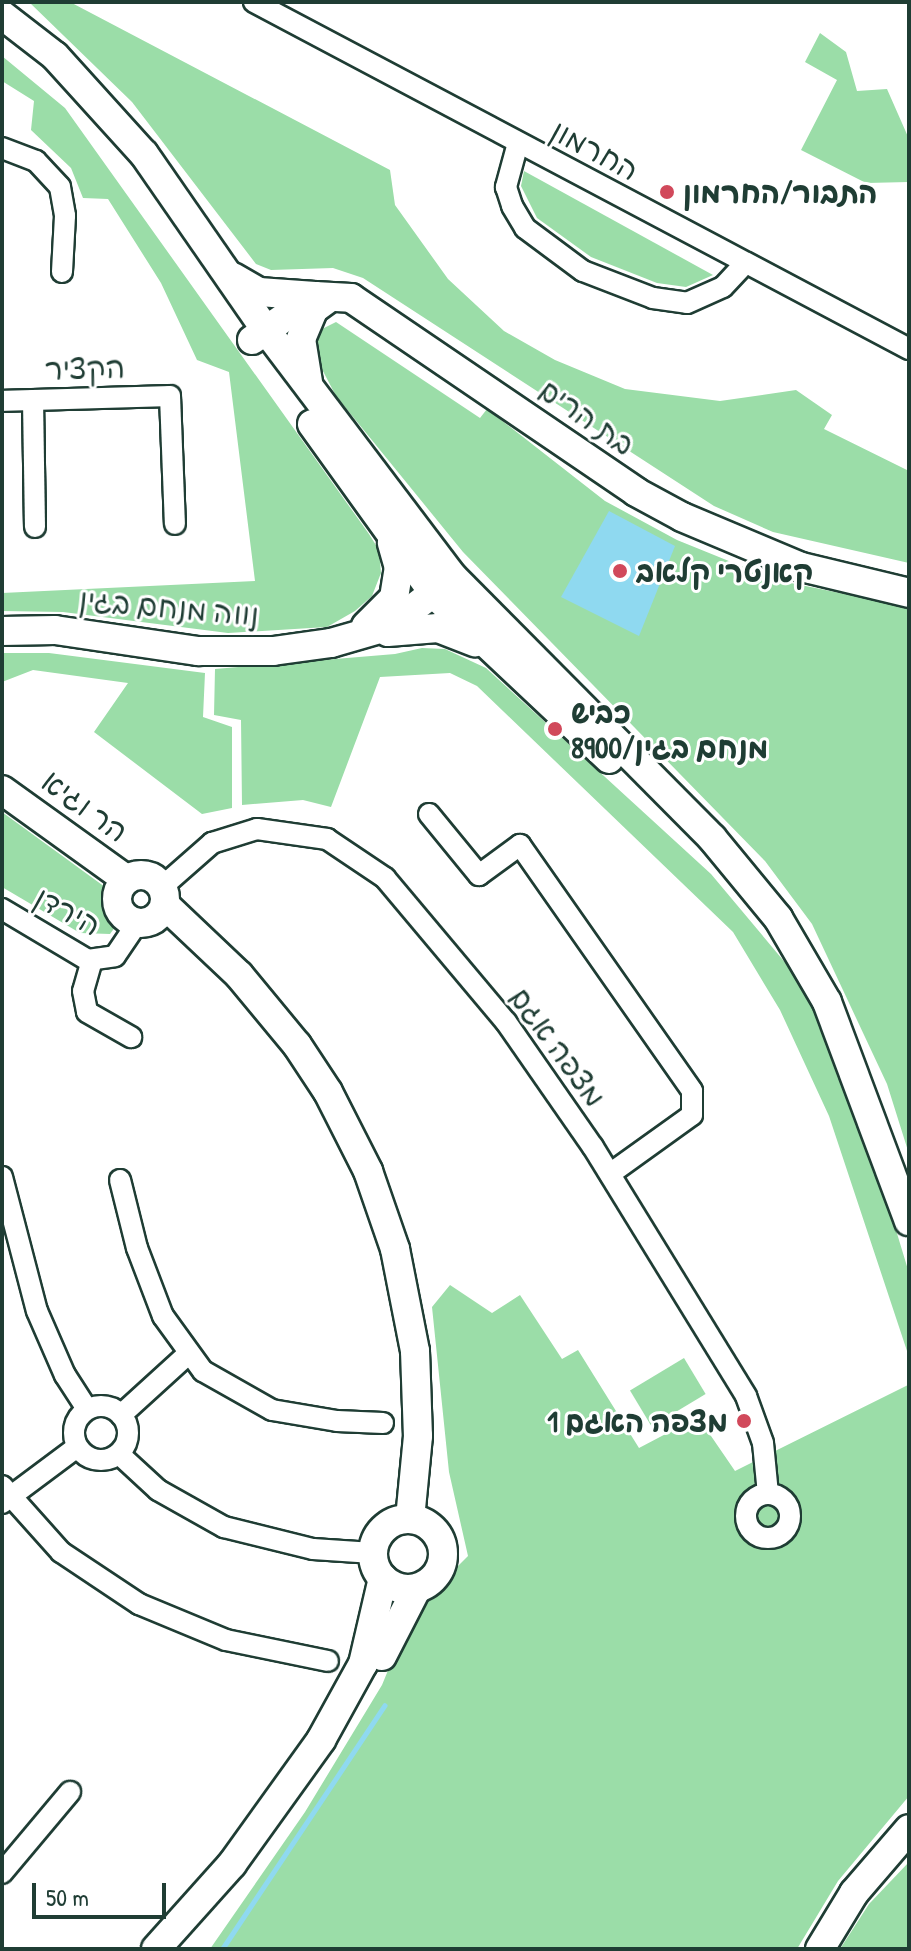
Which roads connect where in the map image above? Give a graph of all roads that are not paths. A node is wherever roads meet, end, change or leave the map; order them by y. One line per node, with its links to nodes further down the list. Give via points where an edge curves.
1 (254, 2): 4 (street, החרמון)
2 (2, 15): 3 (main road)
3 (55, 56): 7 (main road, via 144,154); 10 (main road)
4 (518, 143): 6 (street, החרמון); 6 (street, via 506,187 512,206 525,228 583,271 653,298 687,303 723,287)
5 (2, 148): 8 (street, via 36,161 60,187 65,216)
6 (745, 263): 11 (street, החרמון)
7 (224, 270): 9 (main road, via 259,292); 10 (main road)
8 (62, 272)
9 (329, 296): 10 (main road); 12 (main road, via 305,326 301,356); 19 (main road, בת הרים, via 370,308 610,475 682,517 801,567)
10 (259, 335): 12 (main road); 15 (main road)
11 (909, 349)
12 (313, 394): 18 (main road)
13 (33, 400): 14 (street, הקציר); 16 (street, הקציר, via 170,396); 17 (street)
14 (2, 401)
15 (381, 520): 18 (main road); 22 (main road, via 399,568 394,598 376,622)
16 (175, 524)
17 (35, 527)
18 (444, 586): 21 (main road, נווה מנחם בגין, via 390,626); 23 (main road); 31 (main road, via 712,838 778,918)
19 (909, 593)
20 (2, 631): 22 (main road, נווה מנחם בגין, via 55,630 239,653)
21 (364, 636): 22 (main road, נווה מנחם בגין); 23 (main road, via 419,627 455,632)
22 (331, 643)
23 (517, 675): 31 (main road, via 752,895)
24 (2, 790): 26 (main road, הר וגיא)
25 (429, 814): 33 (street, via 479,875 520,845 692,1091 692,1115)
26 (126, 879): 27 (main road, via 146,874); 29 (main road, via 118,888 117,904)
27 (163, 896): 29 (main road, via 156,918); 33 (street, מצפה אגם, via 202,848 257,829 304,831 348,849 385,878 506,1022); 45 (main road, via 297,1045 368,1171 395,1249 415,1351 418,1436)
28 (2, 909): 30 (street, הירדן)
29 (137, 923): 30 (street, הירדן, via 115,956)
30 (92, 960): 32 (street, via 83,991 87,1012)
31 (813, 978): 36 (main road, via 845,1047)
32 (131, 1037)
33 (610, 1174): 43 (street, מצפה אגם, via 746,1396 763,1443)
34 (2, 1177): 38 (street, via 47,1339)
35 (120, 1180): 37 (street, via 149,1282)
36 (909, 1221)
37 (188, 1354): 39 (street); 40 (street, via 224,1386 272,1410)
38 (87, 1409): 39 (street, via 107,1406); 41 (street, via 74,1426)
39 (121, 1415): 42 (street, via 128,1431)
40 (383, 1423)
41 (77, 1447): 42 (street, via 96,1461); 44 (street)
42 (119, 1454): 46 (street, via 158,1490 224,1527)
43 (768, 1494)
44 (5, 1495): 48 (street, via 61,1552 139,1604 226,1640)
45 (410, 1519): 46 (main road, via 379,1534); 47 (main road, via 430,1527 443,1553 436,1575)
46 (378, 1566): 47 (main road, via 402,1589); 52 (main road, via 363,1664 321,1740 232,1864)
47 (417, 1588): 53 (main road, via 347,1728 308,1790)
48 (328, 1661)
49 (70, 1792): 51 (street)
50 (909, 1829): 54 (main road, via 854,1893)
51 (2, 1873)
52 (156, 1949)
53 (181, 1949)
54 (820, 1949)

